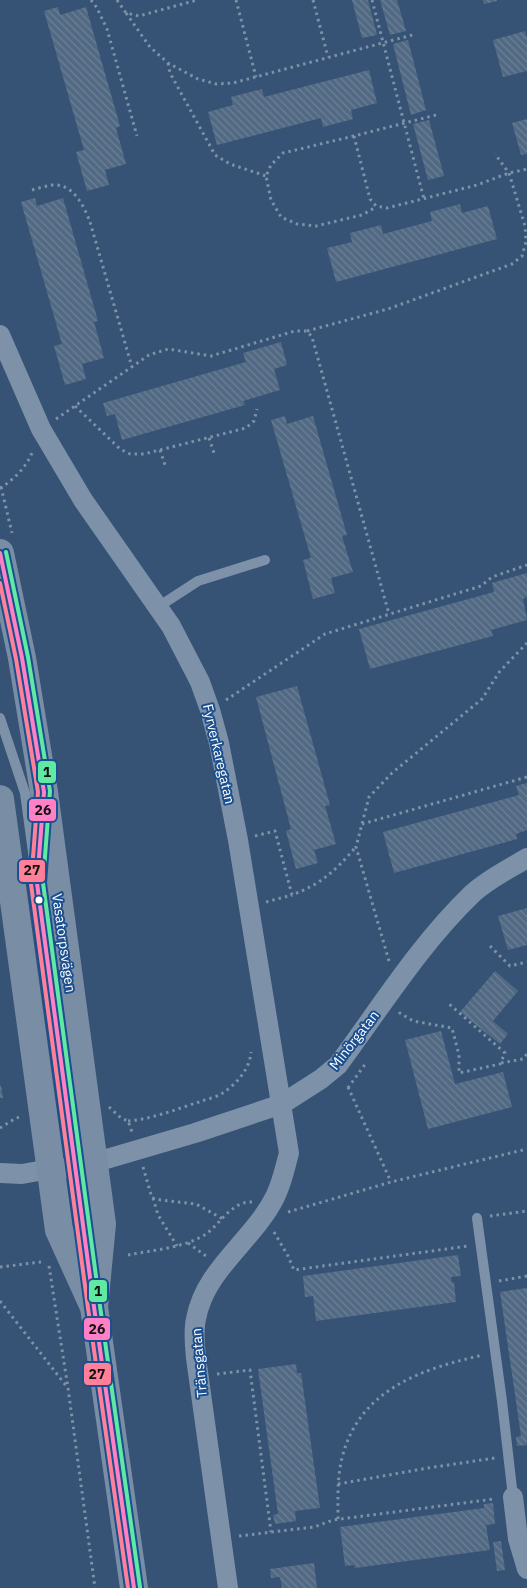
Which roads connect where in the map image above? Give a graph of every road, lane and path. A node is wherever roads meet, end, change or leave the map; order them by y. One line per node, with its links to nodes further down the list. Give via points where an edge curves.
1 (91, 0): 15 (path, via 107,29)
2 (116, 0): 7 (path)
3 (197, 0): 7 (path, via 138,16)
4 (236, 0): 12 (path)
5 (313, 0): 10 (path)
6 (372, 0): 9 (path)
7 (126, 13): 11 (path, via 150,47)
8 (416, 34): 9 (path)
9 (383, 43): 10 (path); 14 (path)
10 (328, 58): 12 (path)
11 (168, 62): 12 (path, via 198,79 216,84); 20 (path, via 170,73 215,155 230,164)
12 (256, 76)
13 (436, 115): 14 (path)
14 (404, 123): 16 (path); 22 (path)
15 (137, 136)
16 (354, 136): 20 (path, via 283,153 271,165); 23 (path, via 370,199)
17 (494, 154): 19 (path)
18 (527, 169): 19 (path)
19 (509, 173): 22 (path); 24 (path, via 525,226 526,242 522,256 512,264 388,309)
20 (266, 176): 23 (path, via 271,200 281,217 297,224 316,226 362,215)
21 (32, 190): 26 (path, via 54,185 71,190 83,204)
22 (424, 199): 23 (path, via 387,208)
23 (376, 206)
24 (307, 331): 26 (path, via 295,331 211,356 168,350 149,355); 39 (path, via 312,337)
25 (0, 335): 29 (street, Fyrverkaregatan)
26 (132, 367): 27 (path)
27 (75, 406): 29 (path); 31 (path, via 120,449 130,454)
28 (258, 409): 30 (path, via 254,421 246,428)
29 (43, 432): 34 (path, via 24,467); 38 (street, Fyrverkaregatan, via 84,500)
30 (209, 438): 31 (path); 32 (path)
31 (160, 450): 33 (path)
32 (215, 456)
33 (166, 468)
34 (0, 488)
35 (0, 552): 40 (main road, Vasatorpsvägen)
36 (266, 560): 38 (lane, via 198,581)
37 (527, 565): 39 (path, via 492,577 481,586)
38 (158, 607): 42 (street, Fyrverkaregatan, via 191,664)
39 (389, 614): 42 (path, via 325,634)
40 (9, 636): 45 (main road, Vasatorpsvägen)
41 (527, 643): 47 (path, via 500,672 482,699 392,773 369,797)
42 (210, 710): 48 (street, Fyrverkaregatan)
43 (0, 718): 51 (lane, via 25,793)
44 (527, 776): 47 (path)
45 (44, 792): 51 (lane); 72 (main road, Vasatorpsvägen)
46 (0, 799): 72 (main road, Vasatorpsvägen, via 25,970)
47 (362, 824): 49 (path)
48 (238, 840): 52 (path, via 275,831); 53 (street, Fyrverkaregatan)
49 (356, 847): 52 (path, via 337,868 312,887); 56 (path, via 388,958)
50 (527, 858): 56 (street, Minörgatan, via 473,892 430,940)
51 (37, 882): 72 (lane)
52 (292, 894): 53 (path)
53 (249, 907): 65 (street, Fyrverkaregatan)
54 (490, 946): 55 (path, via 510,966)
55 (527, 962)
56 (399, 982): 63 (street, Minörgatan)
57 (448, 1003): 62 (path, via 505,1053)
58 (395, 1019): 62 (path, via 400,1013 413,1021 452,1028 460,1054 460,1073)
59 (252, 1050): 68 (path, via 241,1078 220,1095)
60 (527, 1054): 62 (path)
61 (371, 1056): 64 (path)
62 (500, 1064)
63 (338, 1065): 64 (path); 65 (street, Minörgatan)
64 (348, 1088): 74 (path)
65 (282, 1104): 71 (street, Minörgatan); 76 (street, Tränsgatan, via 289,1153)
66 (103, 1106): 68 (path)
67 (26, 1115): 69 (path)
68 (128, 1121): 71 (path)
69 (0, 1128)
70 (527, 1149): 74 (path)
71 (137, 1151): 72 (street, Minörgatan); 75 (path)
72 (73, 1167): 73 (street, Minörgatan); 91 (main road, Vasatorpsvägen, via 102,1224); 91 (main road, Vasatorpsvägen, via 59,1230)
73 (0, 1173)
74 (391, 1182): 76 (path, via 289,1212)
75 (152, 1198): 79 (path, via 196,1204); 83 (path, via 158,1215)
76 (270, 1205): 79 (path, via 244,1202); 93 (street, Tränsgatan, via 214,1276 200,1303 195,1336)
77 (527, 1211): 78 (path)
78 (477, 1218): 82 (lane)
79 (223, 1219): 81 (path)
80 (272, 1227): 82 (path, via 294,1270)
81 (188, 1243): 83 (path); 85 (path)
82 (481, 1244): 89 (lane)
83 (177, 1246): 84 (path)
84 (128, 1255)
85 (211, 1260)
86 (41, 1262): 87 (path)
87 (0, 1267)
88 (527, 1276): 89 (path)
89 (486, 1282): 92 (lane)
90 (0, 1301): 94 (path)
91 (94, 1307): 102 (main road, Vasatorpsvägen)
92 (495, 1352): 95 (lane); 96 (path, via 412,1376 369,1406 354,1427 342,1457)
93 (198, 1376): 99 (path, via 250,1370); 100 (street, Tränsgatan)
94 (68, 1388)
95 (508, 1456): 96 (path); 97 (lane)
96 (338, 1484): 98 (path)
97 (513, 1497): 98 (path); 101 (street, via 518,1539)
98 (338, 1519): 99 (path, via 314,1527)
99 (271, 1532): 100 (path)
100 (221, 1538): 103 (street, Tränsgatan)
101 (527, 1569)
102 (131, 1580)
103 (228, 1588)

